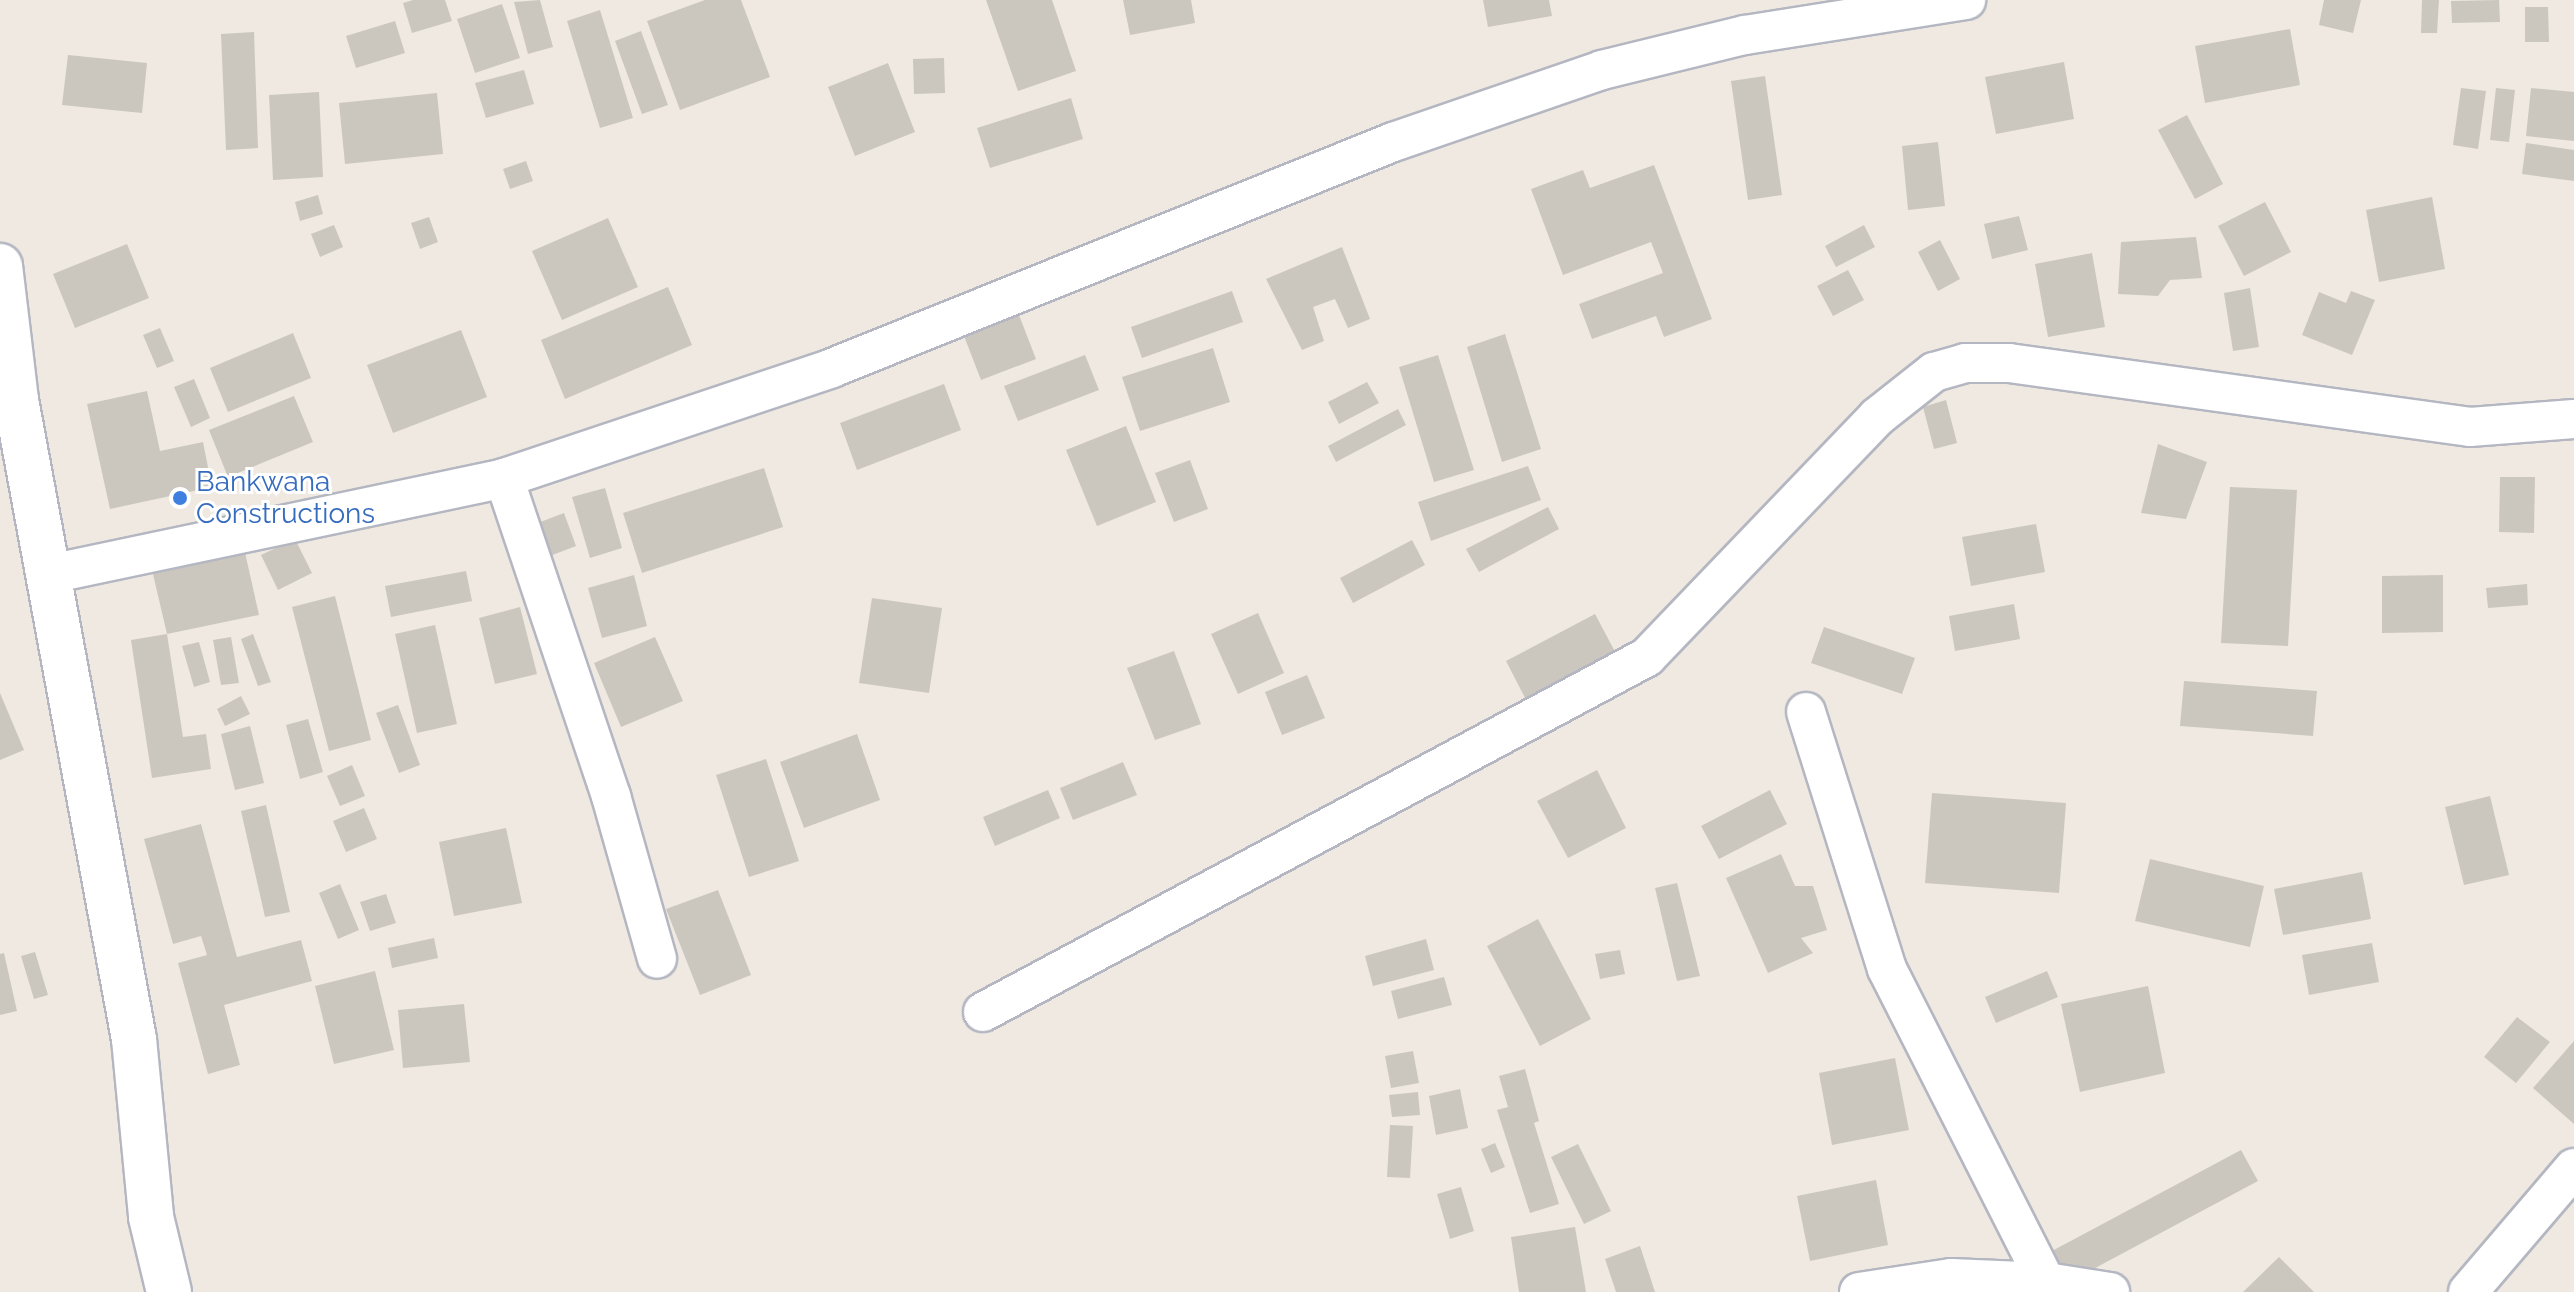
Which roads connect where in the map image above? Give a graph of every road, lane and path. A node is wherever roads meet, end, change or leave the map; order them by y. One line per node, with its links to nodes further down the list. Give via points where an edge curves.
1 (1966, 0): 4 (street, via 1745,35 1602,70 1393,142 832,368)
2 (0, 266): 5 (street, via 16,400)
3 (2574, 419): 8 (street, via 2470,427 2009,363 1965,363 1934,372 1877,417 1647,657)
4 (504, 478): 5 (street); 7 (street, via 611,796)
5 (50, 574): 11 (street, via 134,1039 151,1217)
6 (1806, 712): 10 (street, via 1887,969)
7 (657, 959)
8 (983, 1012)
9 (2574, 1168): 14 (street)
10 (2046, 1282): 12 (street, via 1951,1278); 13 (street)
11 (169, 1292)
12 (1859, 1292)
13 (2110, 1292)
14 (2468, 1292)

